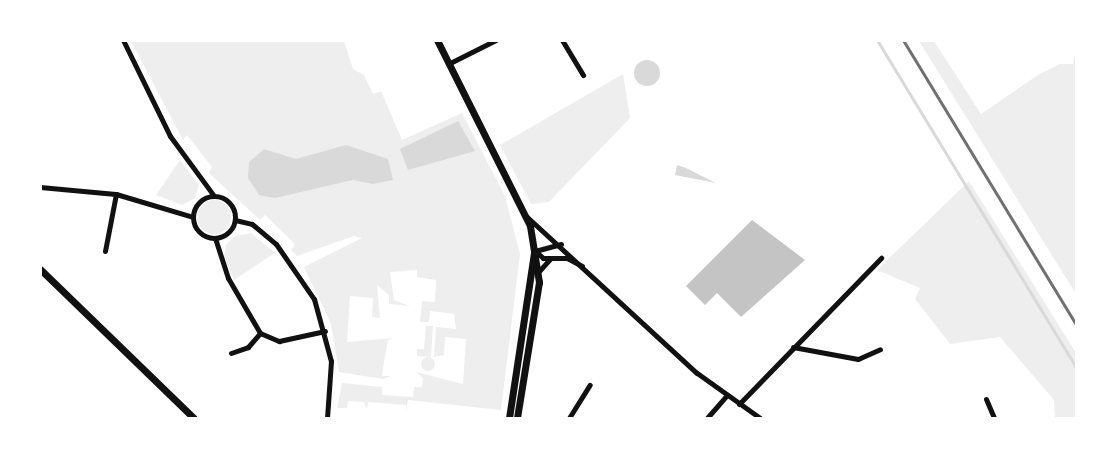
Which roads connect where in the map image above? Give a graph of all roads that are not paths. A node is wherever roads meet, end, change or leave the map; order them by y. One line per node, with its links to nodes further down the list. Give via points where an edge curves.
1 (123, 40): 9 (street, via 170,136)
2 (436, 40): 5 (street)
3 (496, 40): 5 (street)
4 (562, 40): 6 (street)
5 (448, 63): 10 (street)
6 (583, 75)
7 (40, 187): 8 (street)
8 (116, 194): 11 (street); 15 (street)
9 (214, 196): 11 (street, via 199,202); 12 (street, via 231,204)
10 (526, 216): 14 (street); 16 (street)
11 (194, 218): 13 (street, via 200,232)
12 (235, 220): 13 (street, via 230,231); 22 (street, via 261,229 292,262)
13 (215, 238): 23 (street, via 228,278)
14 (561, 244): 16 (street); 19 (street)
15 (105, 251)
16 (535, 251): 18 (street); 21 (street); 33 (street)
17 (881, 258): 24 (street)
18 (550, 260): 19 (street, via 567,258); 21 (street)
19 (585, 268): 28 (street, via 652,333)
20 (40, 269): 31 (street)
21 (540, 270): 34 (street)
22 (325, 331): 23 (street, via 279,341); 32 (street, via 332,385)
23 (260, 333): 26 (street, via 248,347)
24 (793, 347): 25 (street, via 858,359); 30 (street)
25 (880, 350)
26 (231, 353)
27 (590, 384): 35 (street)
28 (727, 395): 30 (street); 36 (street)
29 (986, 399): 38 (street)
30 (739, 404): 37 (street)
31 (194, 418)
32 (327, 418)
33 (509, 418)
34 (518, 418)
35 (569, 418)
36 (707, 418)
37 (760, 418)
38 (993, 418)

